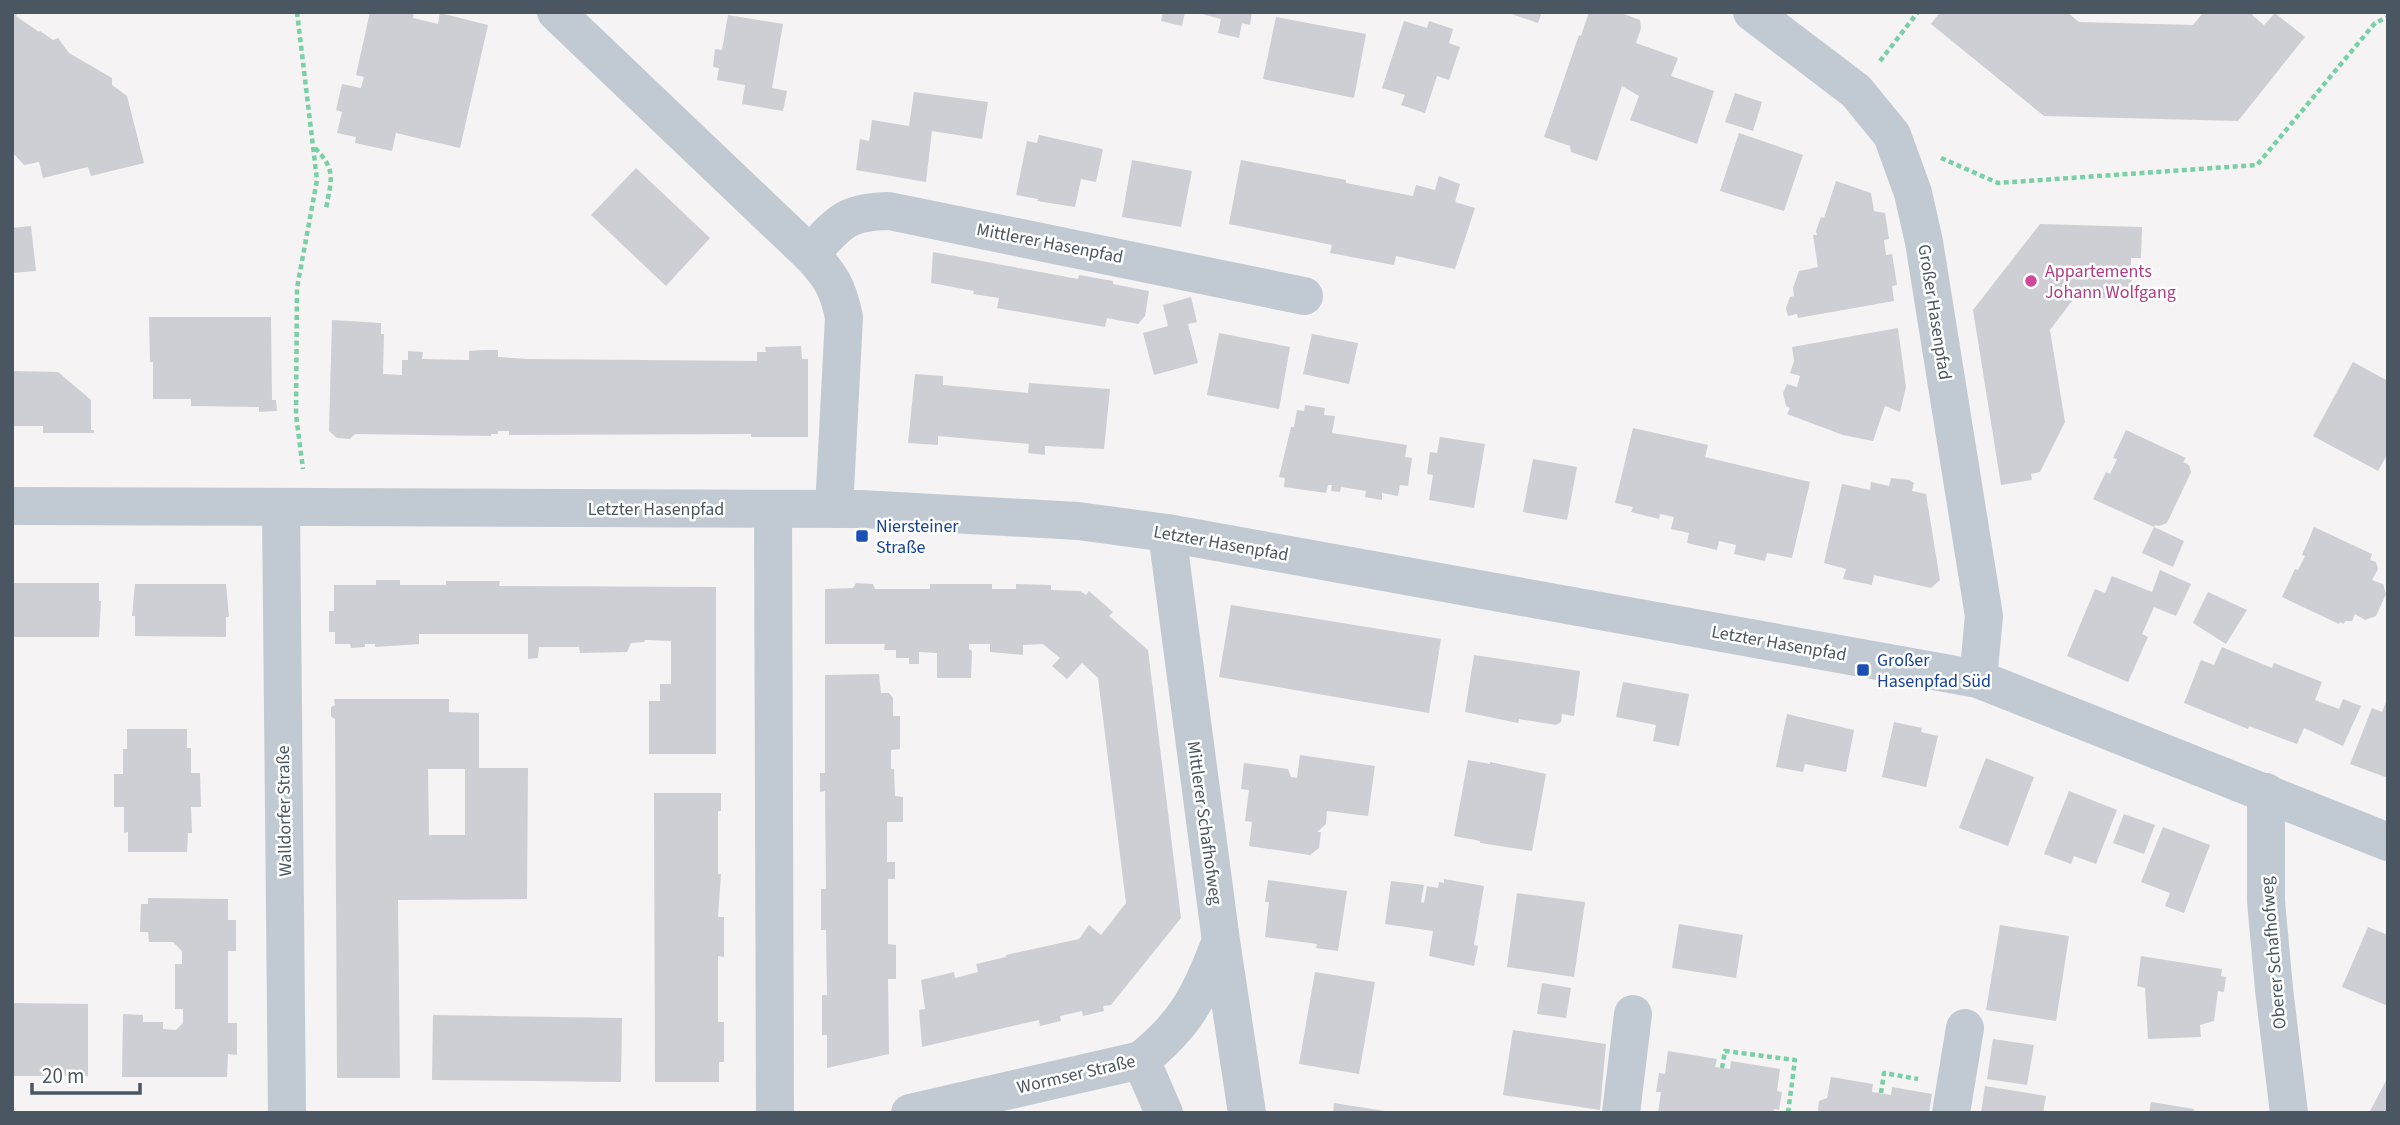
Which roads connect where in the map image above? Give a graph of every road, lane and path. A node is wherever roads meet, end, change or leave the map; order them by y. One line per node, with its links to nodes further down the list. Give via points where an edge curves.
1 (297, 12): 8 (path)
2 (556, 12): 10 (street)
3 (1752, 12): 6 (street, Großer Hasenpfad)
4 (1918, 12): 6 (path)
5 (2388, 17): 7 (path, via 2375,23 2257,165 1998,183)
6 (1856, 91): 7 (street, Großer Hasenpfad)
7 (1892, 135): 17 (street, Großer Hasenpfad, via 1913,193 1924,242 1984,616)
8 (314, 147): 9 (path, via 327,161 331,177); 13 (path, via 317,180 297,288)
9 (326, 209)
10 (810, 254): 11 (street, Mittlerer Hasenpfad, via 841,221 864,212 889,211); 15 (street, via 839,292 844,317)
11 (1304, 296)
12 (12, 506): 13 (street, Letzter Hasenpfad)
13 (295, 508): 14 (street, Letzter Hasenpfad); 27 (street, Walldorfer Straße)
14 (773, 509): 15 (street, Letzter Hasenpfad); 28 (street)
15 (834, 509): 16 (street, Letzter Hasenpfad, via 1078,521)
16 (1167, 533): 17 (street, Letzter Hasenpfad); 20 (street, Mittlerer Schafhofweg)
17 (1978, 679): 18 (street, Letzter Hasenpfad)
18 (2266, 792): 19 (street, Letzter Hasenpfad); 35 (street, Oberer Schafhofweg, via 2266,901)
19 (2388, 842)
20 (1221, 941): 23 (street, Wormser Straße, via 1192,1007 1164,1042); 31 (street, Mittlerer Schafhofweg)
21 (1633, 1014): 32 (street)
22 (1965, 1028): 34 (street)
23 (1141, 1060): 29 (street, Wormser Straße); 30 (street)
24 (1722, 1068): 33 (path, via 1725,1051 1795,1060)
25 (1922, 1080): 26 (path, via 1884,1073)
26 (1881, 1093)
27 (287, 1113)
28 (775, 1113)
29 (910, 1113)
30 (1164, 1113)
31 (1247, 1113)
32 (1621, 1113)
33 (1788, 1113)
34 (1951, 1113)
35 (2289, 1113)

